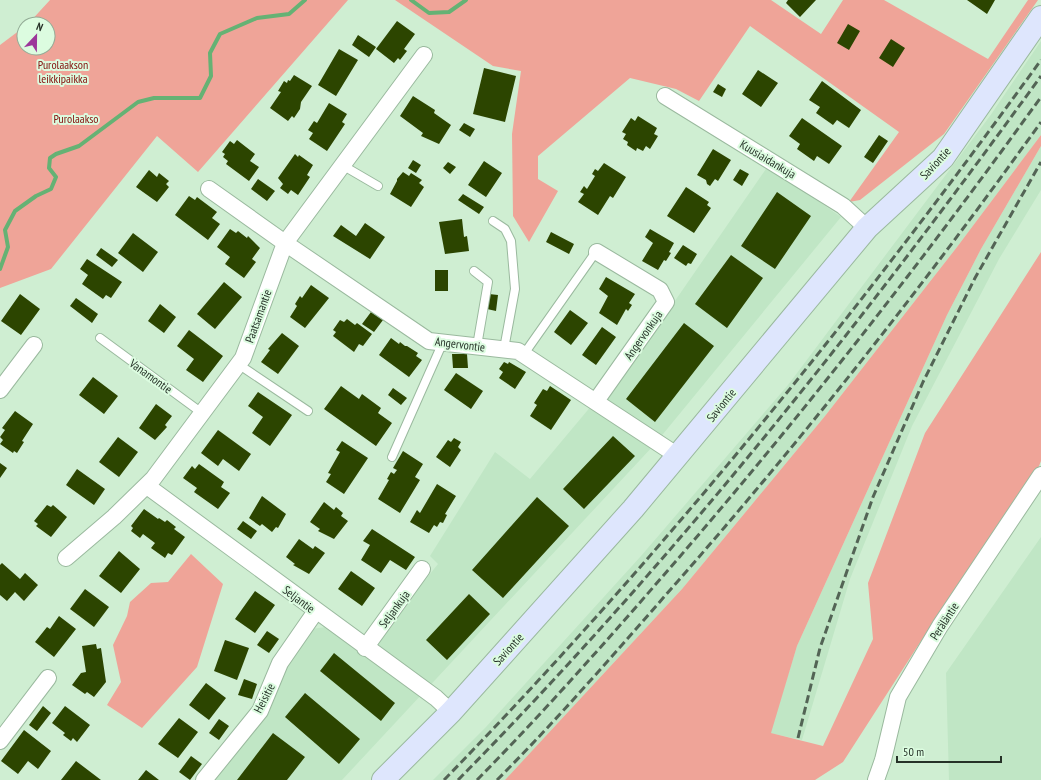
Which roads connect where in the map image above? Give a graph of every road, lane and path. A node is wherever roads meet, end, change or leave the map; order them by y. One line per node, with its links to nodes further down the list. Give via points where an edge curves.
1 (1041, 17): 8 (main road, Saviontie, via 943,158)
2 (424, 55): 4 (street, Paatsamantie)
3 (665, 96): 8 (street, Kuusiaidankuja, via 843,206)
4 (342, 165): 5 (lane); 9 (street, Paatsamantie)
5 (378, 186)
6 (209, 189): 9 (street, Angervontie)
7 (494, 221): 16 (lane, via 505,229 511,241 515,289)
8 (866, 228): 23 (main road, Saviontie)
9 (284, 243): 13 (street, Angervontie, via 429,341); 18 (street, Paatsamantie, via 243,358)
10 (595, 254): 17 (lane); 20 (street, Angervonkuja, via 660,290 666,302)
11 (474, 271): 15 (lane, via 488,282)
12 (100, 338): 22 (lane, Vanamontie)
13 (443, 342): 15 (street, Angervontie); 24 (lane)
14 (34, 345): 19 (street)
15 (477, 346): 16 (street, Angervontie)
16 (504, 349): 17 (street, Angervontie, via 518,350)
17 (524, 354): 20 (street, Angervontie)
18 (238, 364): 21 (lane); 22 (street, Paatsamantie)
19 (0, 390)
20 (596, 401): 23 (street, Angervontie)
21 (308, 411)
22 (202, 413): 26 (street, Paatsamantie)
23 (678, 456): 32 (main road, Saviontie)
24 (392, 457)
25 (1041, 475): 36 (street, Peräläntie, via 940,626 898,697)
26 (147, 486): 27 (street, Paatsamantie); 29 (street, Seljantie)
27 (66, 558)
28 (422, 569): 30 (street, Seljankuja)
29 (316, 611): 30 (street, Seljantie); 34 (street, Heisitie, via 280,663 260,711)
30 (365, 648): 32 (street, Seljantie, via 436,698)
31 (48, 678): 33 (street)
32 (451, 712): 35 (main road, Saviontie)
33 (0, 741)
34 (204, 780)
35 (383, 780)
36 (876, 780)

